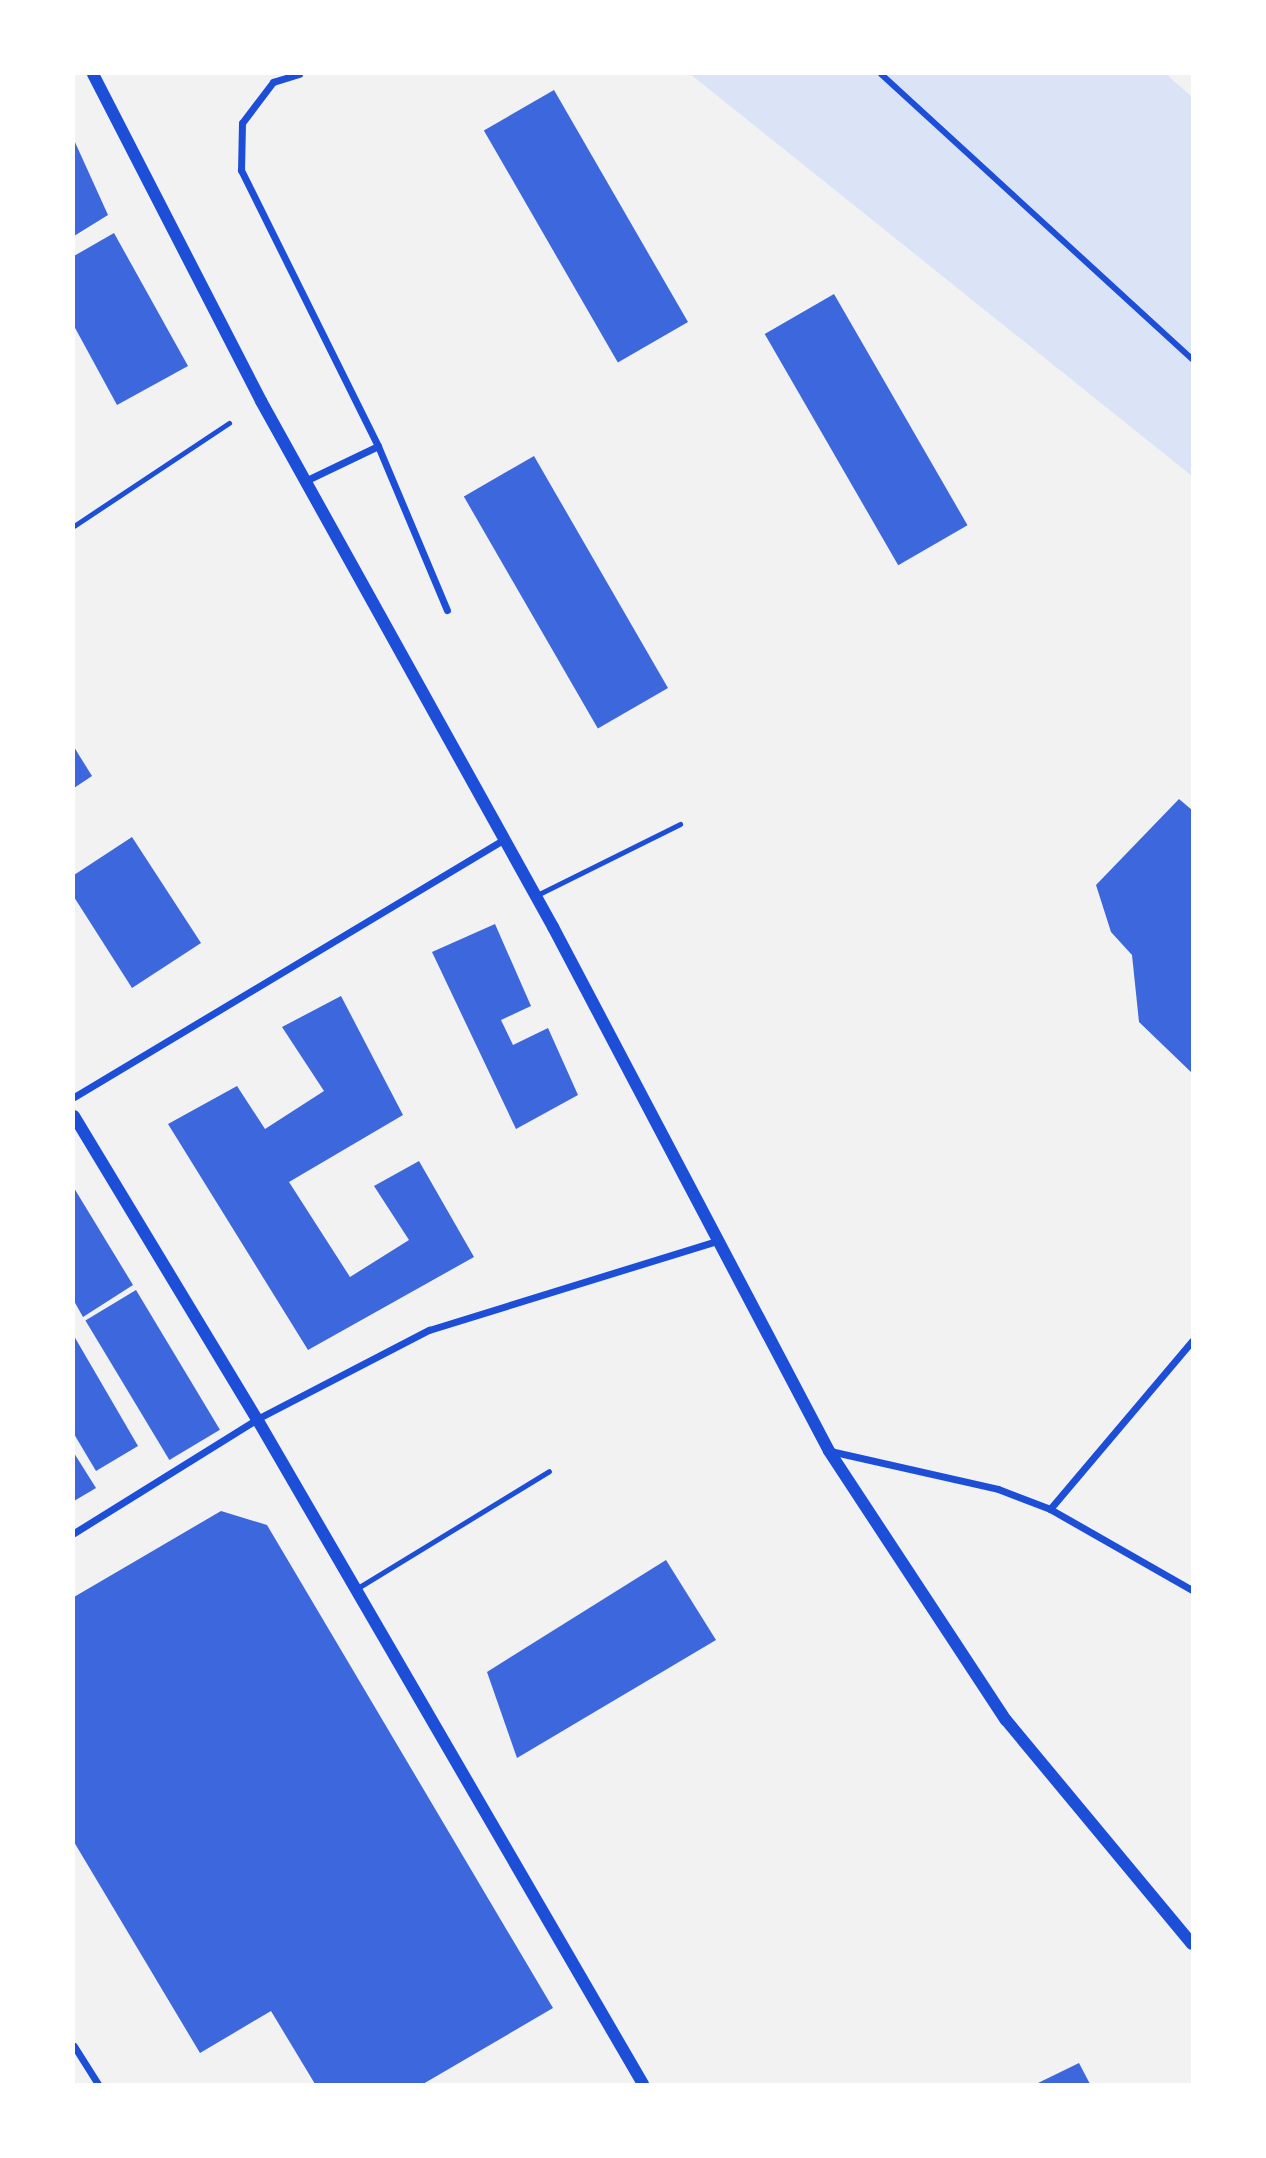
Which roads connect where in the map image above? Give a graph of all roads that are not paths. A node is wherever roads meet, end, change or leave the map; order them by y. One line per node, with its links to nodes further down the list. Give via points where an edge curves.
1 (93, 74): 6 (street)
2 (299, 74): 5 (street, via 274,82 242,123 241,170)
3 (881, 74): 4 (street)
4 (1192, 359)
5 (378, 446): 6 (street); 7 (street)
6 (305, 481): 9 (street)
7 (447, 610)
8 (680, 824): 10 (lane)
9 (503, 840): 10 (street); 11 (street)
10 (535, 896): 13 (street)
11 (74, 1097)
12 (74, 1116): 15 (street)
13 (716, 1241): 15 (street, via 429,1330); 16 (street)
14 (1192, 1342): 18 (street)
15 (257, 1419): 19 (street); 20 (street)
16 (829, 1451): 18 (street, via 998,1489); 22 (street, via 1006,1720)
17 (549, 1471): 20 (lane)
18 (1050, 1509): 21 (street)
19 (74, 1533)
20 (356, 1589): 25 (street)
21 (1192, 1590)
22 (1192, 1944)
23 (74, 2046): 24 (street)
24 (98, 2084)
25 (643, 2084)

